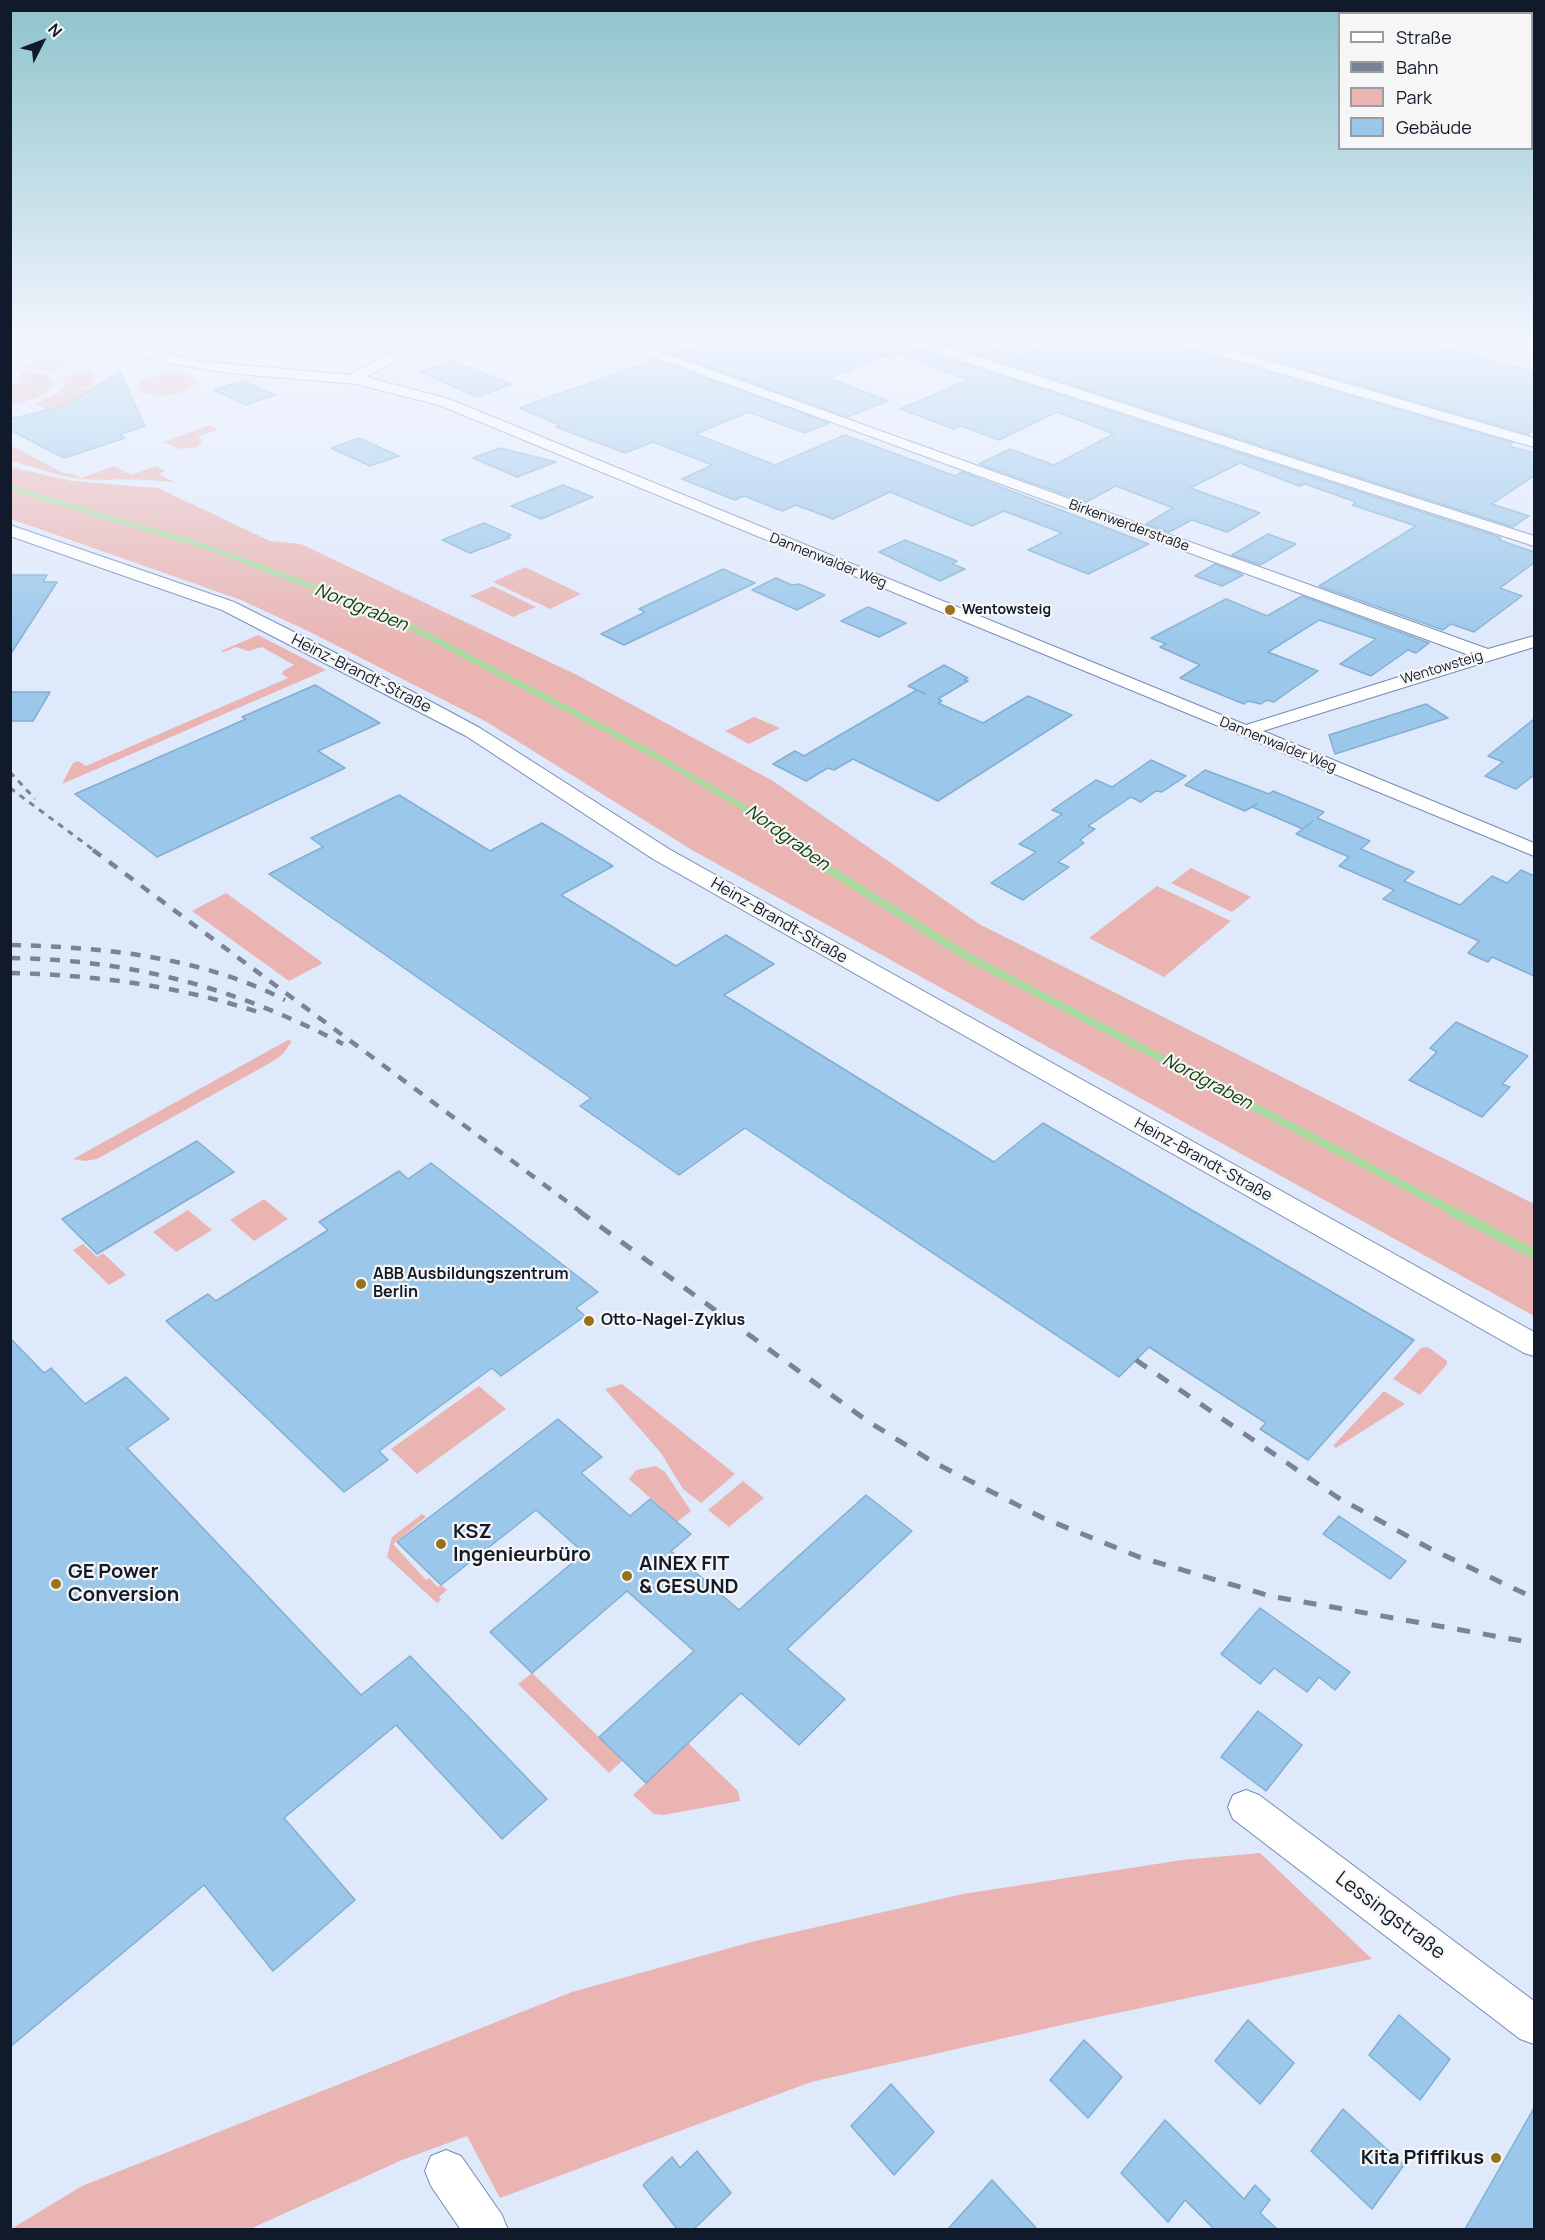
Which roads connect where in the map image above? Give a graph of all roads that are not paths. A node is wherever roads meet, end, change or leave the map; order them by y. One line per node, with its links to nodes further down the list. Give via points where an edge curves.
1 (538, 441): 8 (street, Dannenwalder Weg)
2 (892, 441): 7 (street, Birkenwerderstraße)
3 (1223, 441): 5 (street)
4 (10, 530): 10 (street, Heinz-Brandt-Straße, via 228,606 404,695 473,732 661,854)
5 (1534, 541)
6 (1534, 641): 7 (street, Wentowsteig)
7 (1486, 655): 8 (street, Wentowsteig)
8 (1247, 732): 9 (street, Dannenwalder Weg)
9 (1534, 850)
10 (1534, 1345)
11 (1246, 1807): 12 (street, Lessingstraße)
12 (1534, 2025)
13 (446, 2171): 14 (street)
14 (487, 2229)

